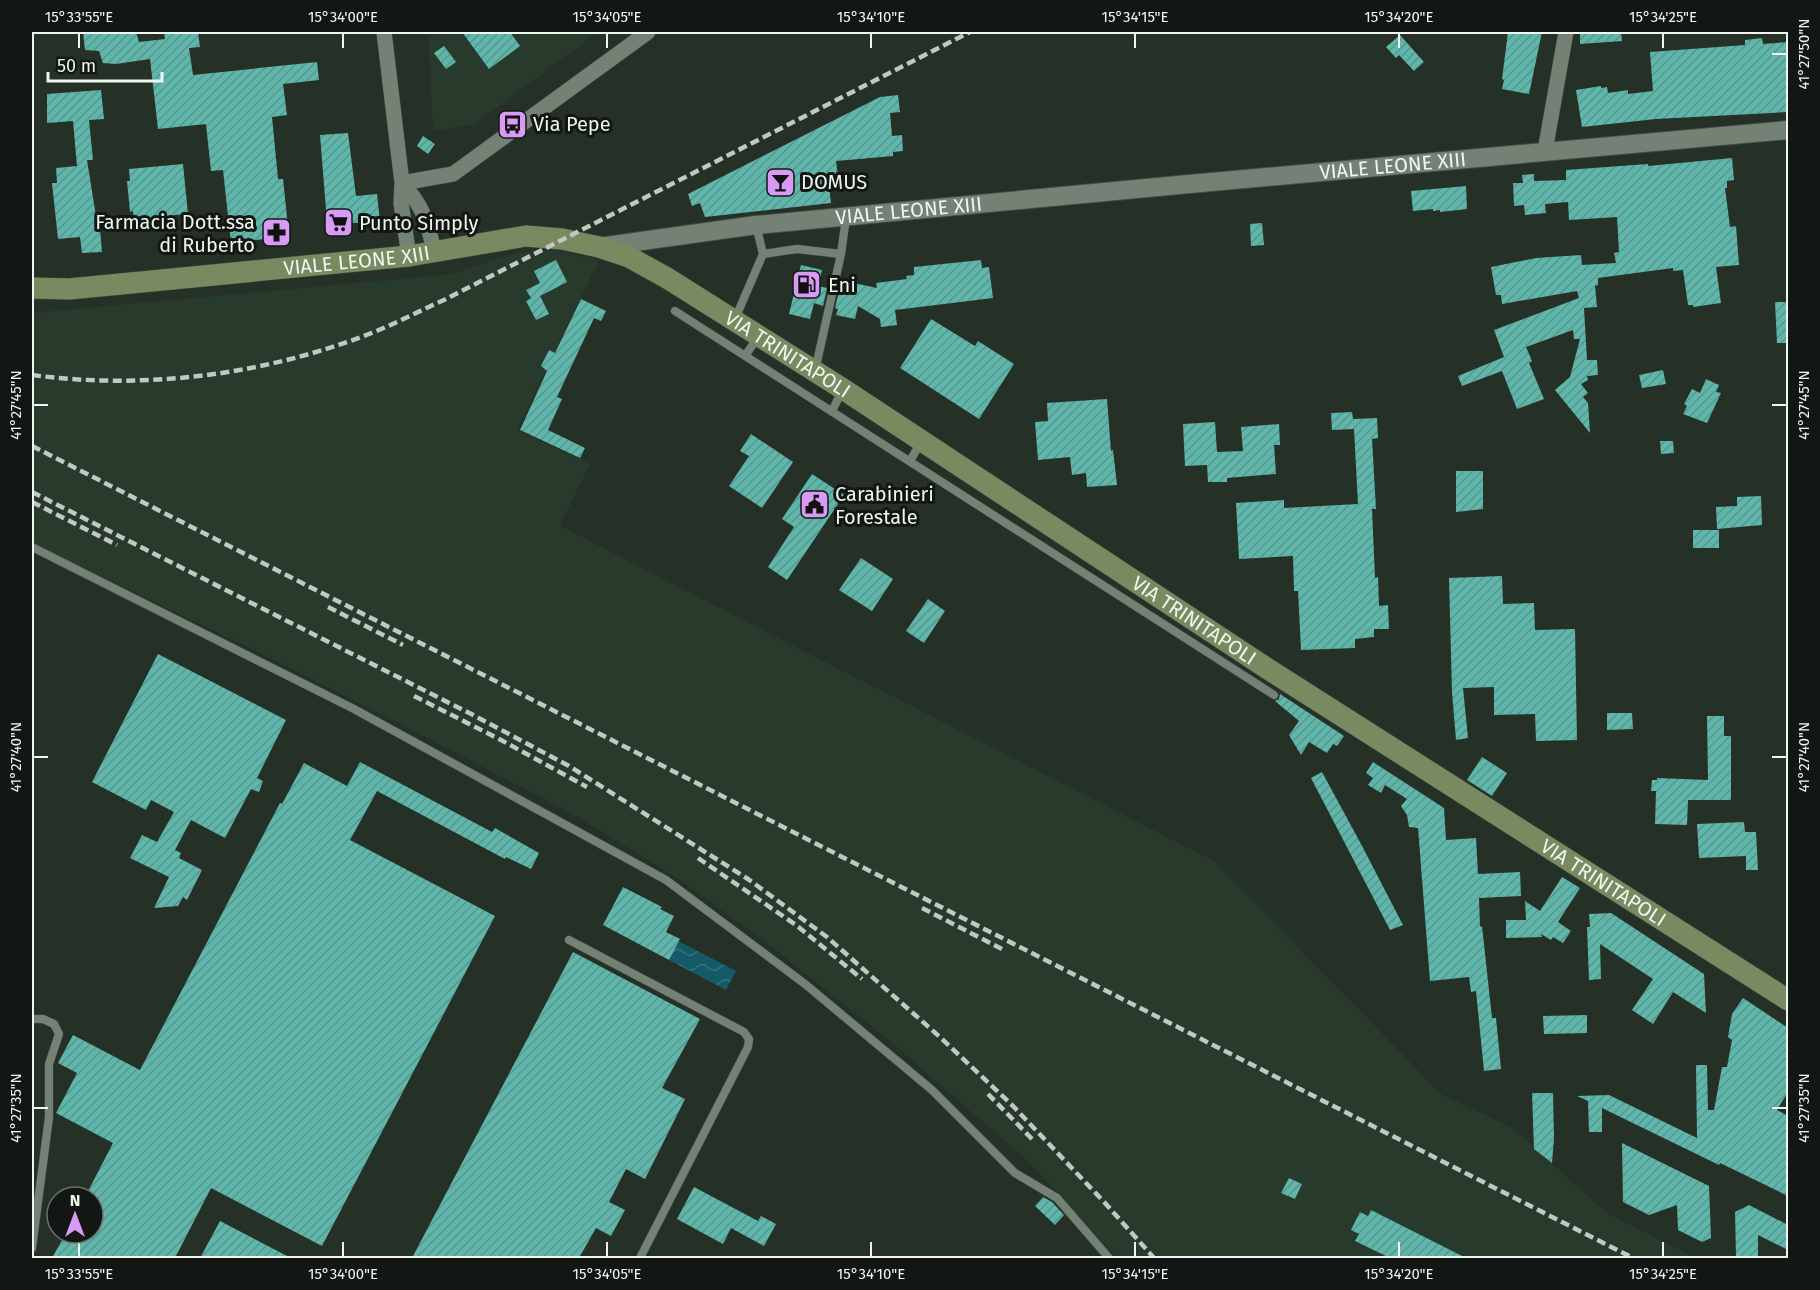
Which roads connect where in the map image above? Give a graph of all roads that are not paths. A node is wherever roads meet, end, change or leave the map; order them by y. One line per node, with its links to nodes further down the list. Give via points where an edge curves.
1 (384, 32): 6 (street)
2 (648, 32): 6 (street, via 453,174)
3 (1566, 32): 5 (street)
4 (1788, 130): 5 (street, VIALE LEONE XIII)
5 (1545, 151): 7 (street, VIALE LEONE XIII)
6 (402, 183): 10 (street, via 424,213); 13 (street)
7 (846, 217): 8 (street, VIALE LEONE XIII); 12 (lane)
8 (756, 225): 9 (street, VIALE LEONE XIII); 11 (lane)
9 (599, 247): 10 (main road, VIALE LEONE XIII, via 526,236); 16 (main road, VIA TRINITAPOLI, via 642,264)
10 (434, 252): 13 (main road, VIALE LEONE XIII)
11 (763, 254): 12 (lane, via 796,249); 16 (lane)
12 (841, 254): 19 (lane)
13 (409, 256): 14 (main road, VIALE LEONE XIII, via 69,289)
14 (32, 288)
15 (675, 311): 18 (lane)
16 (735, 321): 17 (main road, VIA TRINITAPOLI)
17 (758, 336): 18 (lane); 19 (main road, VIA TRINITAPOLI)
18 (745, 356): 21 (lane)
19 (815, 372): 20 (main road, VIA TRINITAPOLI)
20 (843, 389): 21 (lane); 22 (main road, VIA TRINITAPOLI)
21 (832, 411): 23 (lane)
22 (921, 442): 23 (lane); 25 (main road, VIA TRINITAPOLI)
23 (910, 461): 25 (lane)
24 (32, 547): 32 (lane, via 354,709 666,880 805,984 932,1090 1016,1173 1057,1198)
25 (1115, 581): 26 (lane); 28 (main road, VIA TRINITAPOLI, via 1278,675)
26 (1274, 695)
27 (569, 940): 31 (lane, via 744,1032 749,1039)
28 (1788, 1000)
29 (32, 1019): 30 (lane, via 48,1020 59,1034 49,1064 49,1117)
30 (32, 1248)
31 (640, 1258)
32 (1109, 1258)

